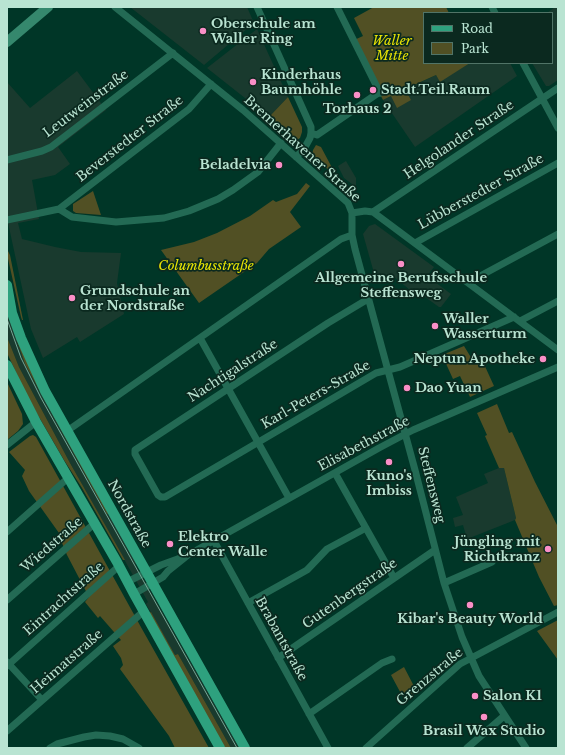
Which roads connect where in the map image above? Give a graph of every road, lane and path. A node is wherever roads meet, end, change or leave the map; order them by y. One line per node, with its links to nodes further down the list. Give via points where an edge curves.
1 (48, 7): 5 (main road)
2 (115, 7): 6 (street, Bremerhavener Straße)
3 (257, 7): 12 (street)
4 (337, 7): 12 (street, via 382,91)
5 (7, 42)
6 (173, 53): 8 (street, Bremerhavener Straße); 15 (street, Leutweinstraße, via 51,147)
7 (524, 64): 10 (street)
8 (211, 84): 13 (street, Bremerhavener Straße); 17 (street, Beverstedter Straße, via 189,109)
9 (558, 88): 10 (street, Helgolander Straße)
10 (542, 98): 11 (street); 18 (street, Helgolander Straße)
11 (558, 128)
12 (314, 134): 14 (street)
13 (281, 143): 14 (street, Bremerhavener Straße); 17 (street, via 258,172 248,180 218,199 189,211 164,218 116,222 72,217)
14 (296, 157): 19 (street, Bremerhavener Straße, via 348,203)
15 (7, 160)
16 (558, 163): 23 (street, Lübberstedter Straße)
17 (59, 209): 20 (street)
18 (373, 212): 19 (street, Bremerhavener Straße); 23 (street, Bremerhavener Straße)
19 (352, 213): 22 (street, Steffensweg)
20 (7, 220)
21 (558, 234): 24 (street)
22 (352, 235): 26 (street, Steffensweg); 29 (street, via 341,238)
23 (415, 243): 24 (street, Bremerhavener Straße)
24 (469, 282): 28 (street, Bremerhavener Straße)
25 (7, 285): 36 (main road, Nordstraße, via 12,313 26,350)
26 (368, 299): 33 (street, Steffensweg); 34 (street, Nachtigalstraße)
27 (558, 301): 28 (street, Karl-Peters-Straße)
28 (517, 319): 30 (street, Bremerhavener Straße); 33 (street, Karl-Peters-Straße, via 400,367)
29 (200, 338): 34 (street); 36 (street)
30 (558, 350)
31 (7, 365): 35 (main road)
32 (558, 367): 37 (street, Elisabethstraße)
33 (388, 369): 37 (street, Steffensweg); 38 (street, Karl-Peters-Straße, via 376,373)
34 (228, 388): 38 (street); 41 (street, Nachtigalstraße, via 135,450 134,454)
35 (36, 422): 39 (street); 42 (main road)
36 (67, 431): 52 (main road, Nordstraße)
37 (405, 434): 40 (street, Elisabethstraße); 48 (street, Steffensweg)
38 (259, 442): 41 (street, Karl-Peters-Straße, via 165,497 158,495); 43 (street)
39 (7, 445)
40 (335, 473): 43 (street, Elisabethstraße); 45 (street)
41 (146, 474)
42 (68, 478): 44 (main road); 46 (street)
43 (289, 498): 47 (street, Elisabethstraße)
44 (95, 523): 51 (main road); 58 (street, Wiedstraße)
45 (366, 528): 53 (street); 59 (street, via 327,549 307,570)
46 (7, 532)
47 (214, 541): 49 (street, Elisabethstraße); 59 (street, Brabantstraße)
48 (435, 550): 53 (street, Gutenbergstraße); 56 (street, Steffensweg)
49 (188, 555): 52 (street, Elisabethstraße); 55 (street, Elisabethstraße)
50 (492, 562): 56 (street)
51 (119, 566): 54 (main road); 65 (street, Eintrachtstraße)
52 (147, 572): 54 (street, Elisabethstraße); 55 (main road, Nordstraße)
53 (394, 578): 62 (street, Gutenbergstraße)
54 (127, 582): 57 (main road)
55 (153, 583): 57 (street, Elisabethstraße); 75 (main road, Nordstraße)
56 (444, 583): 63 (street, Steffensweg)
57 (134, 594): 60 (main road)
58 (7, 600)
59 (248, 603): 62 (street, Brabantstraße)
60 (144, 612): 66 (street, Heimatstraße); 74 (main road)
61 (558, 612): 63 (street, Grenzstraße)
62 (278, 658): 67 (street, Brabantstraße)
63 (471, 658): 68 (street, Steffensweg); 77 (street, Grenzstraße, via 460,664)
64 (392, 659): 67 (street, via 382,663)
65 (8, 664): 66 (street)
66 (42, 700): 69 (street, Heimatstraße)
67 (309, 714): 76 (street, Brabantstraße)
68 (504, 716): 78 (street); 79 (street, Steffensweg)
69 (7, 731)
70 (69, 741): 71 (street); 72 (street); 73 (street, via 96,735 110,736 123,739)
71 (50, 748)
72 (62, 748)
73 (139, 748)
74 (220, 748)
75 (245, 748)
76 (328, 748)
77 (366, 748)
78 (467, 748)
79 (526, 748)

